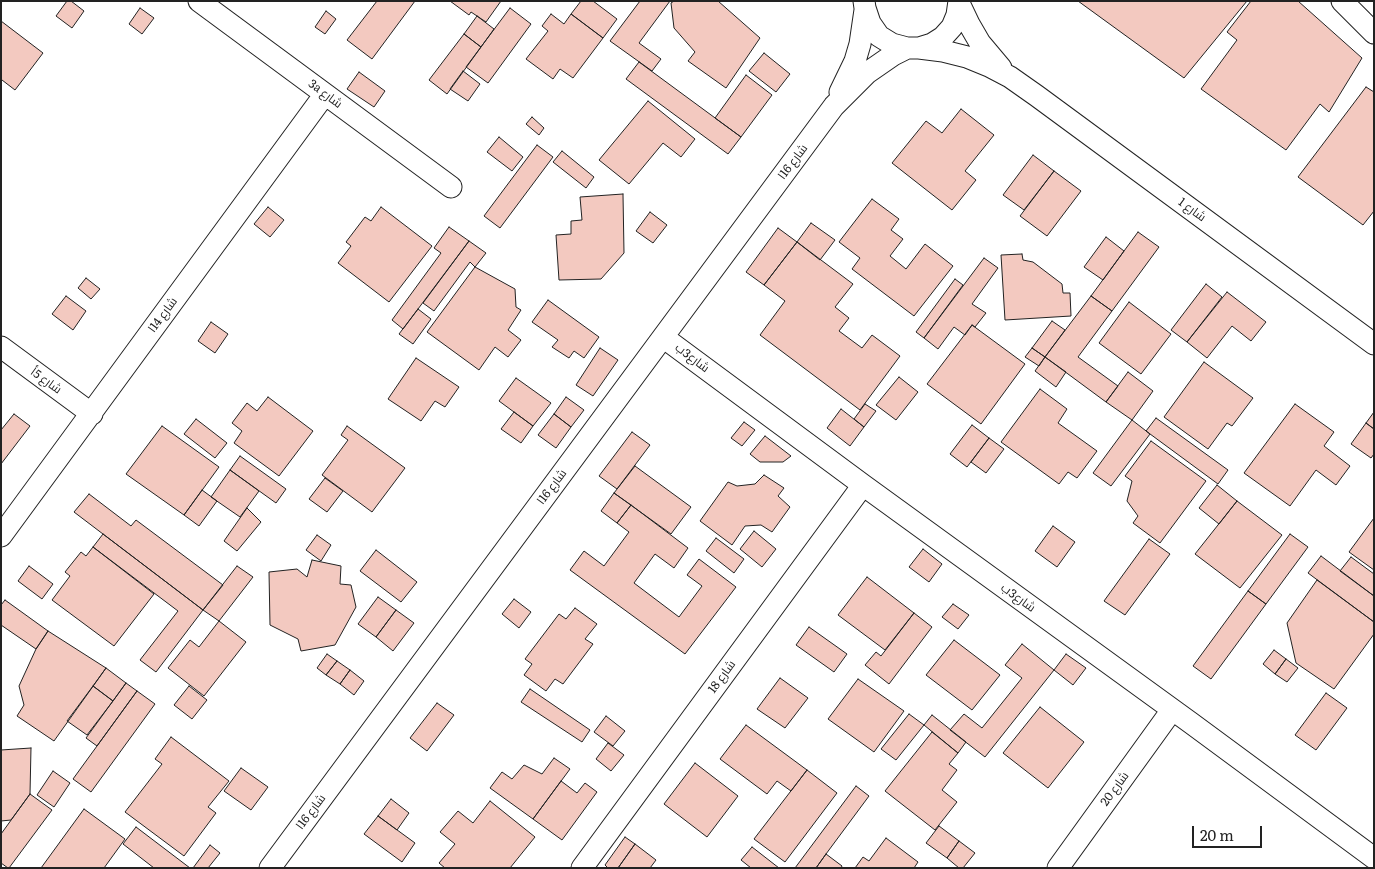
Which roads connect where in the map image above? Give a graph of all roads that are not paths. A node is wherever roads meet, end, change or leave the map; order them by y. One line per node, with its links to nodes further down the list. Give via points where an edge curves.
1 (199, 1): 8 (street, 3a شارع)
2 (1342, 1): 5 (street)
3 (959, 2): 6 (street, شارع 16ا, via 952,28 943,37 932,44); 7 (street, شارع 1, via 980,43)
4 (865, 5): 6 (street, شارع 1, via 870,23 879,36 892,44); 9 (street, شارع 16ا, via 855,61)
5 (1374, 33)
6 (913, 48): 7 (street, شارع 1, via 967,57); 9 (street, شارع 16ا, via 893,55 867,73)
7 (1010, 77): 12 (street, شارع 1)
8 (325, 94): 10 (street, 3a شارع); 14 (street, شارع 14ا)
9 (834, 106): 11 (street, شارع 16ا)
10 (451, 187)
11 (663, 337): 15 (street, شارع3ب); 19 (street, شارع 16ا)
12 (1374, 344)
13 (1, 347): 14 (street, شارع 5أ)
14 (92, 414): 16 (street, شارع 14ا)
15 (862, 485): 17 (street, شارع3ب); 20 (street, شارع 18)
16 (1, 536)
17 (1172, 710): 18 (street, شارع3ب); 21 (street, شارع 20)
18 (1374, 858)
19 (270, 868)
20 (582, 868)
21 (1058, 868)

